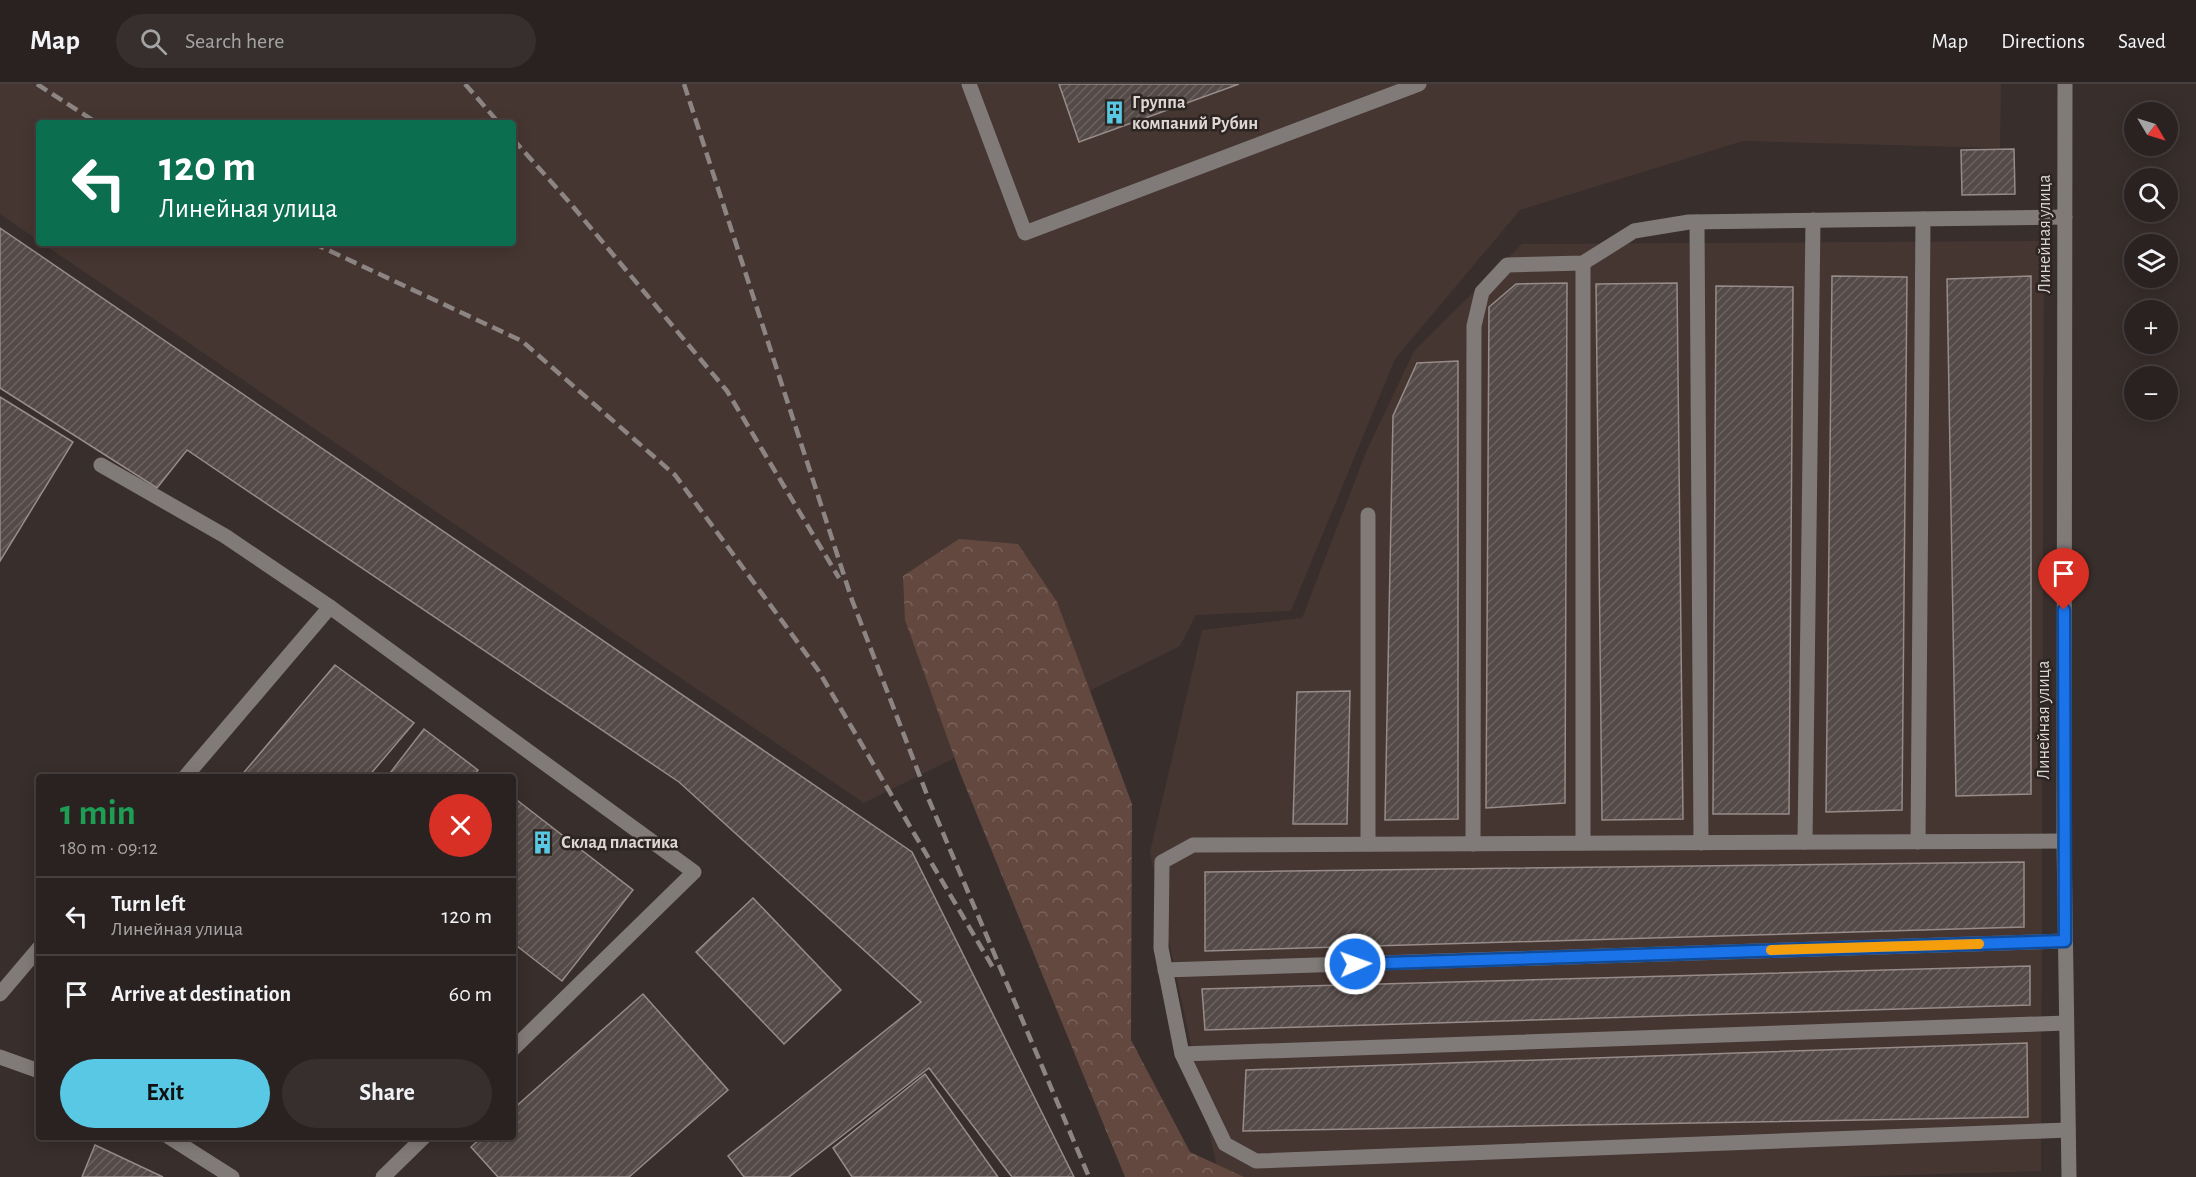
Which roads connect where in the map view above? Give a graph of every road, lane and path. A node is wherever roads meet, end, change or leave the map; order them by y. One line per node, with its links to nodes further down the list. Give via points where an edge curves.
1 (969, 84): 2 (street, via 1025,233)
2 (1419, 84)
3 (2065, 84): 4 (street, Линейная улица)
4 (2065, 217): 5 (street); 13 (street, Линейная улица)
5 (1923, 219): 6 (street); 15 (street)
6 (1813, 220): 7 (street); 14 (street)
7 (1697, 222): 8 (street, via 1634,231); 17 (street)
8 (1583, 263): 16 (street); 19 (street, via 1507,265 1482,292 1474,326)
9 (101, 465): 11 (street, via 225,536)
10 (1368, 515): 18 (street)
11 (330, 607): 12 (street); 25 (street, via 694,872)
12 (188, 774)
13 (2064, 841): 15 (street); 20 (street, Линейная улица)
14 (1805, 842): 15 (street); 17 (street)
15 (1918, 842)
16 (1583, 843): 17 (street); 19 (street)
17 (1701, 843)
18 (1368, 844): 19 (street); 22 (street, via 1193,845 1162,862 1161,948)
19 (1473, 844)
20 (2065, 941): 22 (street); 24 (street, Линейная улица)
21 (36, 952): 23 (street)
22 (1165, 970): 26 (street)
23 (0, 994)
24 (2067, 1023): 26 (street); 29 (street, Линейная улица)
25 (516, 1046)
26 (1182, 1054): 29 (street, via 1225,1144 1256,1161)
27 (0, 1057): 28 (street)
28 (36, 1070)
29 (2068, 1131): 34 (street, Линейная улица)
30 (174, 1140): 32 (street)
31 (421, 1140): 33 (street)
32 (232, 1177)
33 (383, 1177)
34 (2069, 1177)

